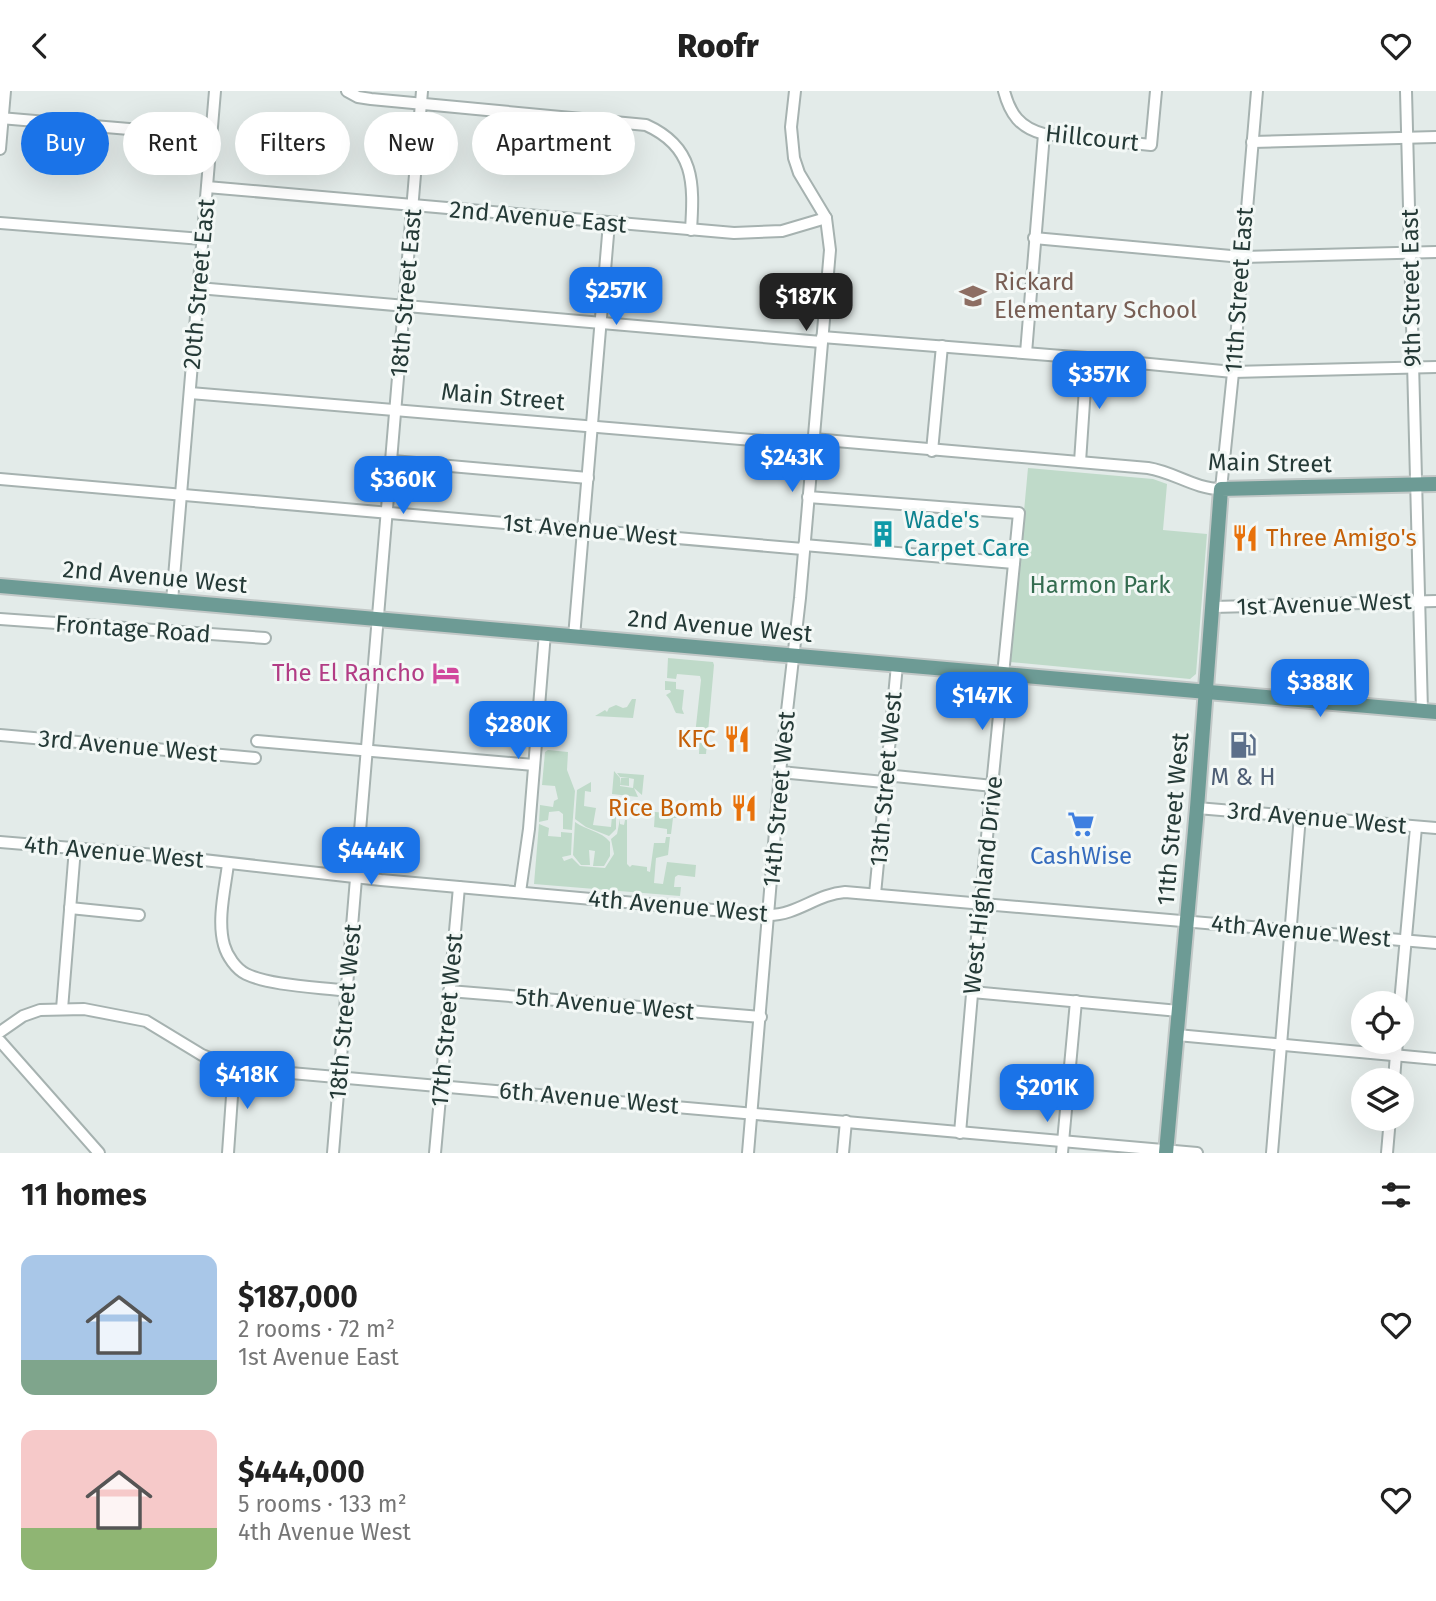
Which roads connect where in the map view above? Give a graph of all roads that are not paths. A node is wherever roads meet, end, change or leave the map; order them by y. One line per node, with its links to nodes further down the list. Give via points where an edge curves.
1 (5, 91): 12 (street)
2 (215, 91): 11 (street, 20th Street East)
3 (347, 91): 10 (street, via 358,97)
4 (422, 91): 10 (street, 18th Street East)
5 (795, 91): 22 (street, via 790,127 794,157)
6 (1004, 91): 14 (street, Hillcourt, via 1017,121)
7 (1156, 91): 14 (street, Hillcourt, via 1151,145)
8 (1257, 91): 17 (street, 11th Street East)
9 (1406, 91): 16 (street, 9th Street East)
10 (421, 104): 21 (street, 18th Street East); 25 (street, via 646,125 678,146 692,179)
11 (213, 112)
12 (1, 118): 13 (street); 18 (street)
13 (123, 128)
14 (1044, 134): 26 (street)
15 (1436, 137): 16 (street)
16 (1407, 138): 17 (street); 29 (street, 9th Street East)
17 (1252, 142): 30 (street, 11th Street East)
18 (0, 149)
19 (208, 175): 20 (street, 20th Street East)
20 (207, 187): 21 (street, 2nd Avenue East); 27 (street, 20th Street East)
21 (413, 205): 24 (street, 2nd Avenue East); 32 (street, 18th Street East)
22 (826, 218): 25 (street, 2nd Avenue East, via 766,233); 34 (street, 14th Street West, via 830,250)
23 (0, 223): 27 (street)
24 (609, 223): 25 (street, 2nd Avenue East); 33 (street)
25 (691, 230)
26 (1034, 238): 30 (street); 36 (street)
27 (202, 239): 31 (street, 20th Street East)
28 (1436, 252): 29 (street)
29 (1410, 253): 30 (street); 38 (street, 9th Street East)
30 (1242, 257): 40 (street, 11th Street East)
31 (198, 288): 32 (street); 41 (street, 20th Street East)
32 (405, 306): 33 (street); 42 (street, 18th Street East)
33 (601, 323): 34 (street); 43 (street)
34 (822, 339): 35 (street); 44 (street, 14th Street West)
35 (942, 346): 36 (street); 45 (street)
36 (1026, 353): 37 (street)
37 (1087, 358): 40 (street); 47 (street)
38 (1413, 367): 39 (street); 40 (street); 51 (street, 9th Street East)
39 (1436, 367)
40 (1233, 372): 52 (street, 11th Street East)
41 (190, 393): 42 (street, Main Street); 53 (street, 20th Street East)
42 (397, 411): 43 (street, Main Street); 46 (street, 18th Street West)
43 (592, 427): 44 (street, Main Street); 48 (street)
44 (812, 442): 45 (street, Main Street); 54 (street, 14th Street West)
45 (932, 451): 47 (street, Main Street)
46 (393, 461): 48 (street); 55 (street, 18th Street West)
47 (1080, 462): 52 (street, Main Street, via 1161,470 1207,489)
48 (588, 478): 56 (street)
49 (0, 479): 53 (street, 1st Avenue West)
50 (1436, 484): 51 (main road, Main Street)
51 (1416, 485): 52 (main road, Main Street); 62 (street, 9th Street East)
52 (1221, 489): 63 (main road, 11th Street West)
53 (182, 495): 55 (street, 1st Avenue West); 60 (street, 20th Street East)
54 (808, 497): 57 (street, 14th Street West); 58 (street, West Highland Drive, via 1019,513)
55 (388, 513): 56 (street, 1st Avenue West); 65 (street, 18th Street West)
56 (583, 530): 57 (street, 1st Avenue West); 67 (street)
57 (804, 547): 58 (street, 1st Avenue West); 69 (street, 14th Street West)
58 (1014, 563): 71 (street, West Highland Drive)
59 (0, 586): 60 (main road, 2nd Avenue West)
60 (172, 601): 65 (main road, 2nd Avenue West)
61 (1436, 601): 62 (street, 1st Avenue West)
62 (1420, 602): 63 (street, 1st Avenue West); 73 (street, 9th Street East)
63 (1213, 607): 72 (main road, 11th Street West)
64 (0, 619): 68 (street, Frontage Road)
65 (378, 619): 66 (main road, 2nd Avenue West); 76 (street, 18th Street West)
66 (545, 633): 67 (main road, 2nd Avenue West); 78 (street)
67 (574, 637): 69 (main road, 2nd Avenue West)
68 (265, 638)
69 (793, 656): 70 (main road, 2nd Avenue West); 79 (street, 14th Street West)
70 (897, 664): 71 (main road, 2nd Avenue West); 80 (street, 13th Street West)
71 (1003, 674): 72 (main road, 2nd Avenue West); 81 (street, West Highland Drive)
72 (1206, 692): 73 (main road, 2nd Avenue West); 82 (main road, 11th Street West)
73 (1429, 712)
74 (0, 735): 77 (street, 3rd Avenue West)
75 (257, 741): 76 (street)
76 (366, 751): 78 (street); 89 (street, 18th Street West)
77 (255, 758)
78 (534, 765): 91 (street)
79 (780, 772): 80 (street); 96 (street, 14th Street West)
80 (885, 778): 81 (street); 92 (street, 13th Street West)
81 (993, 786): 93 (street, West Highland Drive)
82 (1198, 808): 83 (street, 3rd Avenue West); 97 (main road, 11th Street West)
83 (1300, 816): 84 (street, 3rd Avenue West); 98 (street)
84 (1416, 827): 85 (street, 3rd Avenue West); 99 (street)
85 (1436, 828)
86 (0, 842): 87 (street, 4th Avenue West)
87 (75, 848): 88 (street, 4th Avenue West); 94 (street)
88 (228, 864): 89 (street, 4th Avenue West); 101 (street, via 222,917 223,944 231,961 244,973 263,980)
89 (356, 878): 90 (street, 4th Avenue West); 101 (street, 18th Street West)
90 (459, 887): 91 (street, 4th Avenue West); 102 (street, 17th Street West)
91 (520, 892): 96 (street, 4th Avenue West)
92 (875, 894): 93 (street, 4th Avenue West); 96 (street, 4th Avenue West, via 835,893 789,914)
93 (981, 905): 97 (street, 4th Avenue West); 104 (street, West Highland Drive)
94 (70, 908): 95 (street); 106 (street)
95 (139, 915)
96 (769, 915): 108 (street, 14th Street West)
97 (1187, 922): 98 (street, 4th Avenue West); 107 (main road, 11th Street West)
98 (1291, 931): 99 (street, 4th Avenue West); 112 (street)
99 (1406, 940): 100 (street, 4th Avenue West); 103 (street)
100 (1436, 943)
101 (348, 991): 117 (street, 18th Street West)
102 (449, 991): 108 (street, 5th Avenue West); 118 (street, 17th Street West)
103 (1401, 991)
104 (972, 992): 105 (street); 122 (street, West Highland Drive)
105 (1076, 1001): 107 (street); 123 (street)
106 (62, 1009): 109 (street, 6th Avenue West, via 23,1016); 115 (street, 6th Avenue West, via 146,1021 202,1055)
107 (1179, 1011): 110 (main road, 11th Street West)
108 (761, 1017): 119 (street, 14th Street West)
109 (0, 1033)
110 (1177, 1035): 112 (street); 124 (main road, 11th Street West)
111 (0, 1041): 125 (street)
112 (1281, 1045): 113 (street); 133 (street)
113 (1396, 1055): 114 (street); 116 (street)
114 (1436, 1059)
115 (234, 1068): 117 (street, 6th Avenue West); 126 (street)
116 (1395, 1068)
117 (340, 1076): 118 (street, 6th Avenue West); 127 (street, 18th Street West)
118 (441, 1086): 119 (street, 6th Avenue West); 128 (street, 17th Street West)
119 (752, 1112): 120 (street, 6th Avenue West); 129 (street, 14th Street West)
120 (846, 1121): 122 (street, 6th Avenue West); 130 (street)
121 (1389, 1131): 134 (street)
122 (960, 1133): 123 (street, 6th Avenue West)
123 (1063, 1141): 124 (street, 6th Avenue West); 131 (street)
124 (1166, 1152): 132 (street, 6th Avenue West)
125 (99, 1153)
126 (228, 1153)
127 (333, 1153)
128 (435, 1153)
129 (748, 1153)
130 (843, 1153)
131 (1062, 1153)
132 (1197, 1153)
133 (1272, 1153)
134 (1387, 1153)

